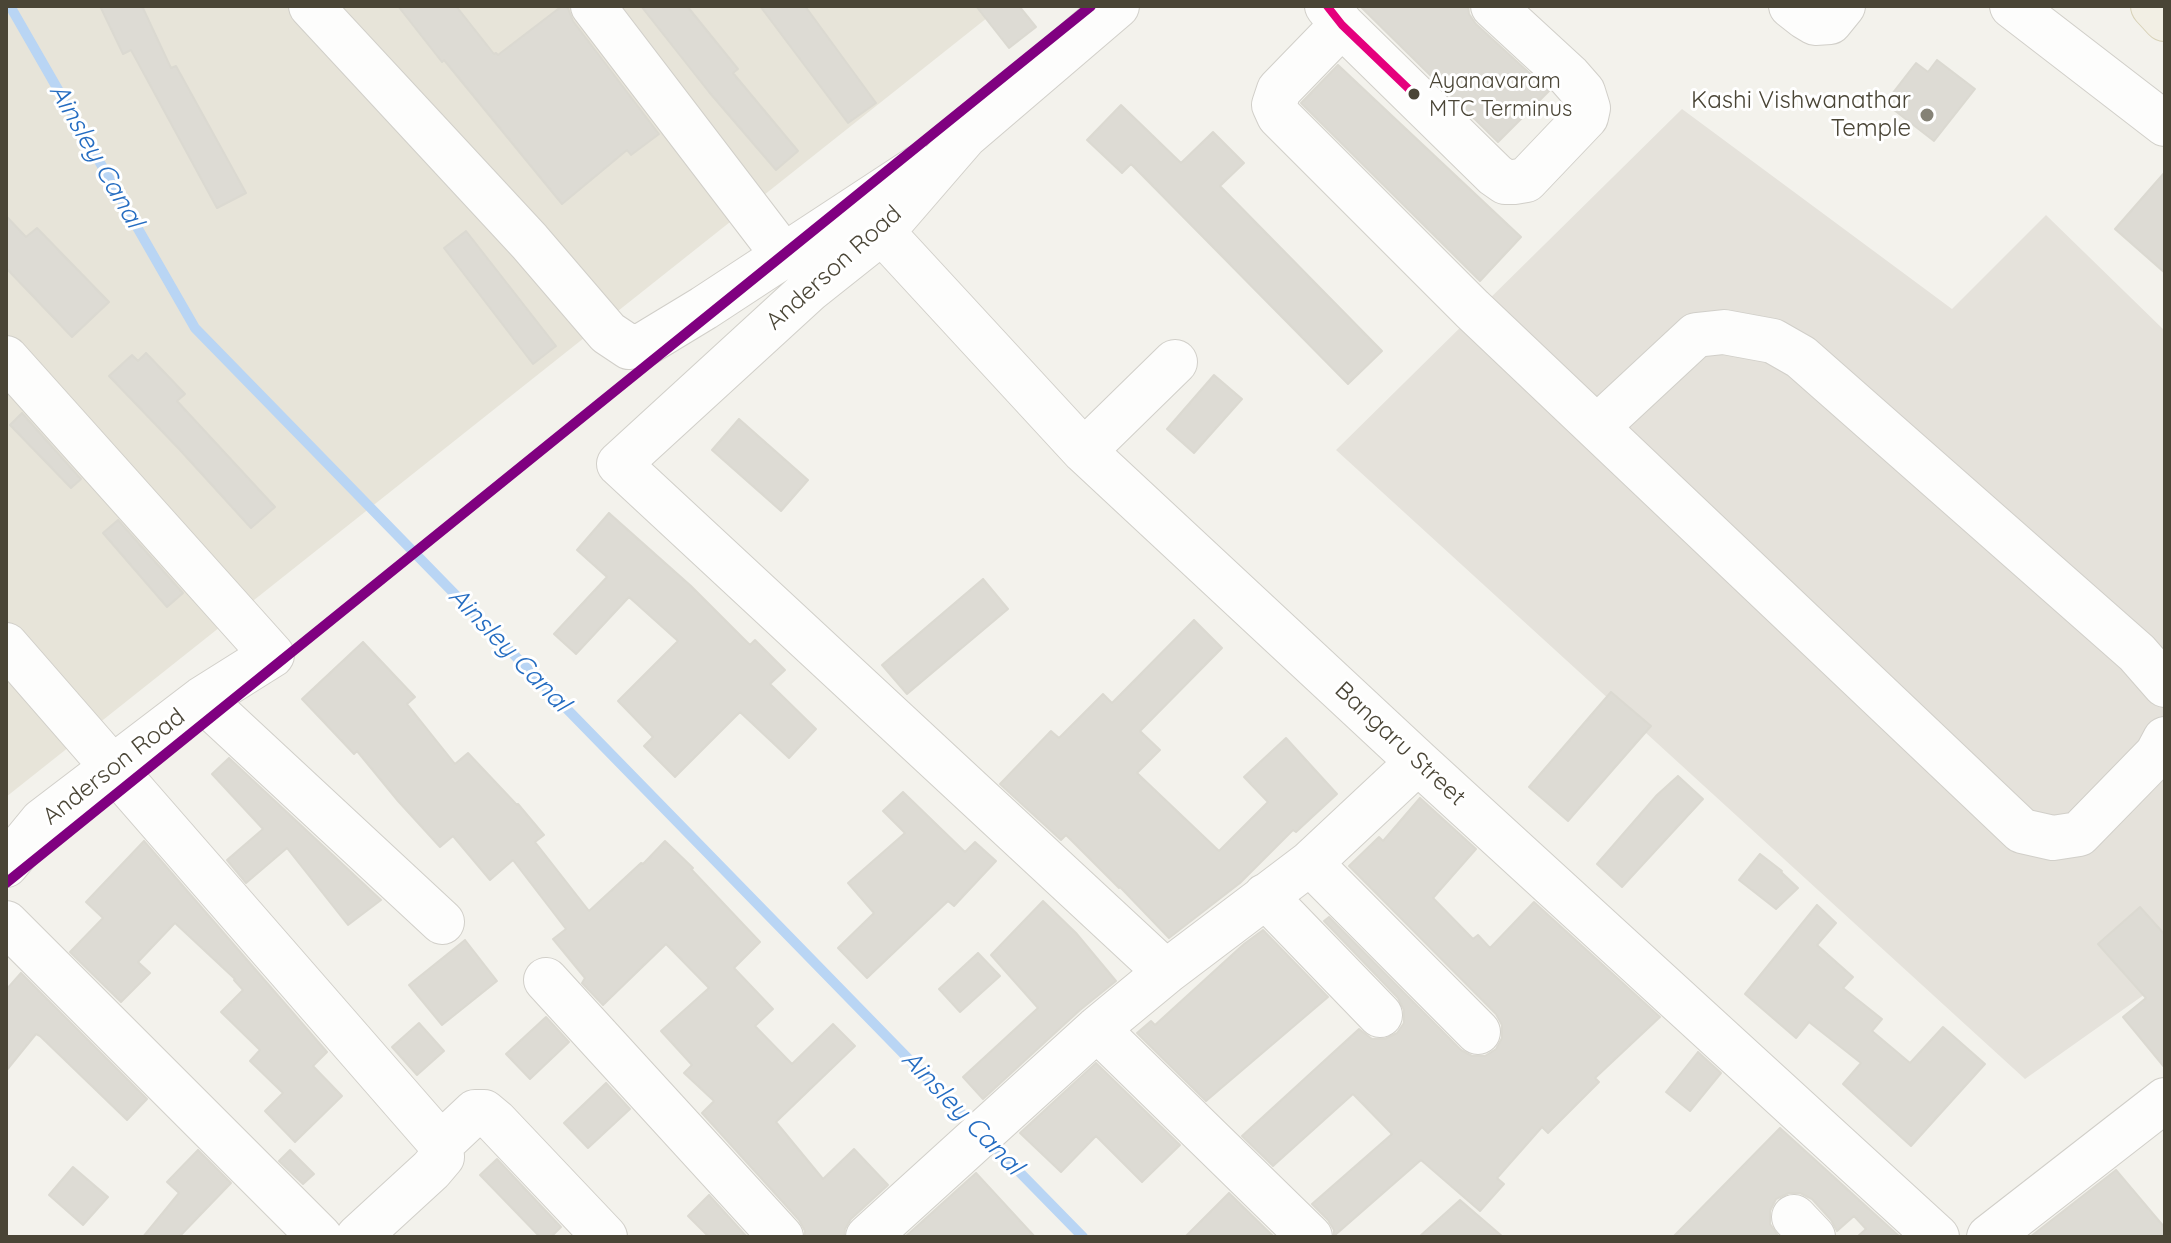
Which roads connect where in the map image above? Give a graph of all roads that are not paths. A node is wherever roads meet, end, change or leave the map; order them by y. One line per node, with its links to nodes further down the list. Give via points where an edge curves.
1 (311, 6): 14 (street, via 608,333 629,347 643,345)
2 (593, 6): 14 (street)
3 (1493, 6): 9 (street, via 1569,76 1588,108 1586,117 1526,180 1514,182 1495,175)
4 (1791, 6): 5 (street, via 1815,23 1830,22)
5 (1843, 6)
6 (2012, 6): 11 (street)
7 (2153, 6): 10 (main road)
8 (1109, 8): 12 (street, Anderson Road)
9 (1334, 16): 17 (street, via 1279,90 1274,105 1279,116)
10 (2165, 19)
11 (2165, 124)
12 (965, 136): 13 (street, Anderson Road); 14 (street)
13 (882, 232): 18 (street, Bangaru Street); 30 (street, Anderson Road, via 809,290 619,464)
14 (784, 256)
15 (6, 358): 21 (street, Anderson Road, via 272,655)
16 (1175, 362): 18 (street)
17 (1597, 427): 20 (street, via 1696,335 1724,332 1773,341 1801,357 2137,653); 22 (street, via 2022,831 2053,838 2079,834 2157,754)
18 (1084, 451): 23 (street, Bangaru Street)
19 (6, 645): 24 (street)
20 (2165, 685)
21 (202, 699): 24 (street, Anderson Road); 28 (street)
22 (2165, 739)
23 (1418, 762): 25 (street); 43 (street, Bangaru Street)
24 (112, 768): 26 (street, Anderson Road, via 42,821); 36 (street)
25 (1310, 863): 27 (street); 34 (street)
26 (6, 865)
27 (1265, 896): 30 (street); 32 (street)
28 (442, 922)
29 (6, 923): 38 (street)
30 (1166, 972): 33 (street)
31 (546, 980): 41 (street)
32 (1380, 1015)
33 (1097, 1029): 37 (street, via 956,1155); 42 (street)
34 (1478, 1032)
35 (2165, 1100): 44 (street)
36 (441, 1144): 39 (street, via 442,1157 431,1170); 40 (street, via 475,1112 484,1112)
37 (893, 1230)
38 (320, 1237)
39 (358, 1237)
40 (605, 1237)
41 (781, 1237)
42 (1310, 1237)
43 (1937, 1237)
44 (1989, 1237)

